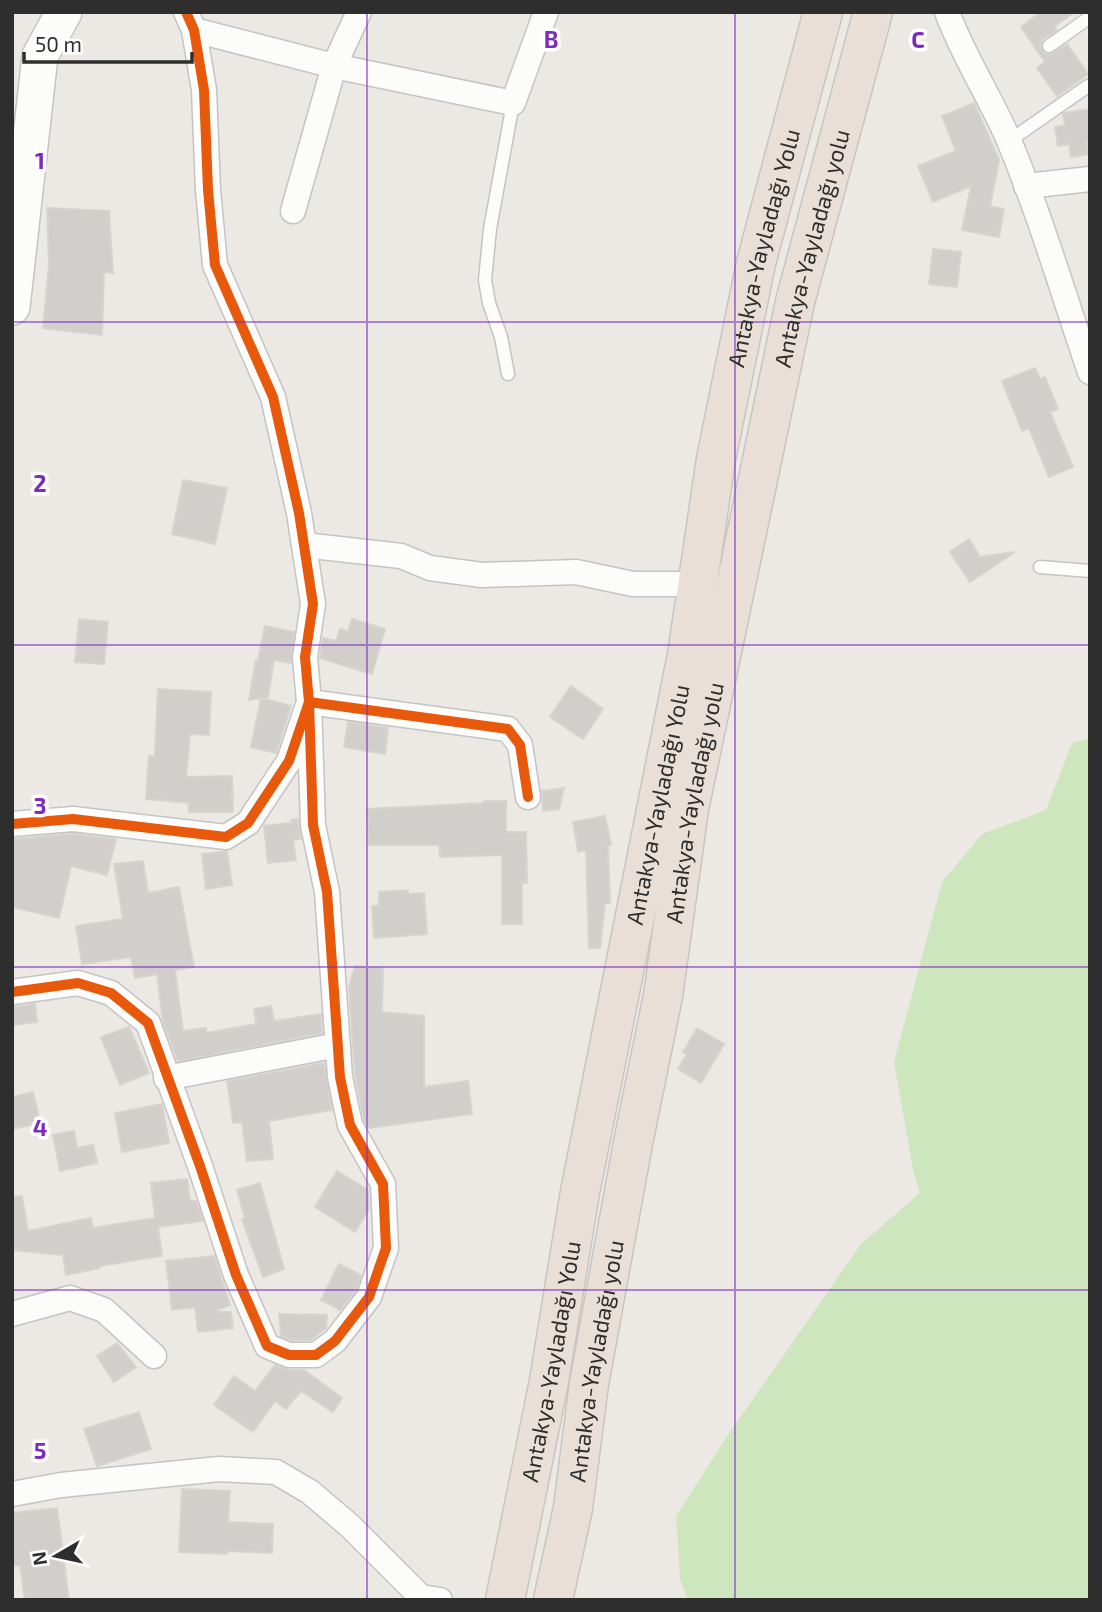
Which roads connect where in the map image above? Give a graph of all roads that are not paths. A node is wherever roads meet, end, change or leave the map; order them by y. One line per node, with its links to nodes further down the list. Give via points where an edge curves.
1 (64, 12): 17 (main road, via 40,56)
2 (359, 12): 10 (street)
3 (546, 12): 12 (street)
4 (823, 12): 23 (highway, Antakya-Yayladağı Yolu, via 756,263 716,459)
5 (873, 12): 35 (highway, Antakya-Yayladağı yolu, via 795,302 689,809 663,996)
6 (947, 12): 13 (street)
7 (1090, 17): 9 (lane)
8 (190, 21): 10 (street); 20 (street, via 204,90 215,265 273,397)
9 (1049, 46)
10 (334, 66): 12 (street); 16 (street)
11 (1088, 86): 13 (lane)
12 (513, 103): 19 (lane, via 485,280)
13 (1009, 141): 15 (street)
14 (1090, 179): 15 (street)
15 (1026, 186): 18 (street)
16 (293, 211)
17 (12, 307)
18 (1090, 372)
19 (508, 374)
20 (304, 545): 23 (street, via 401,556 430,568 482,575 576,572 633,584); 24 (street, via 313,604 305,657)
21 (1040, 566): 22 (lane)
22 (1090, 571)
23 (699, 584): 34 (highway, Antakya-Yayladağı Yolu)
24 (310, 702): 25 (street, via 508,729 520,745); 26 (street, via 289,761 248,823 226,837 73,819); 28 (street, via 313,825 327,892)
25 (528, 797)
26 (12, 824)
27 (12, 992): 29 (street, via 78,983 111,993 148,1024)
28 (338, 1045): 29 (street); 29 (street, via 350,1125 383,1184 386,1248 369,1297 335,1341 316,1355 289,1355 267,1346 236,1275)
29 (166, 1078)
30 (12, 1314): 31 (street, via 70,1298 104,1310)
31 (154, 1356)
32 (12, 1494): 33 (street, via 219,1469 276,1472 310,1492 350,1526 421,1597)
33 (440, 1600)
34 (505, 1600)
35 (553, 1600)

